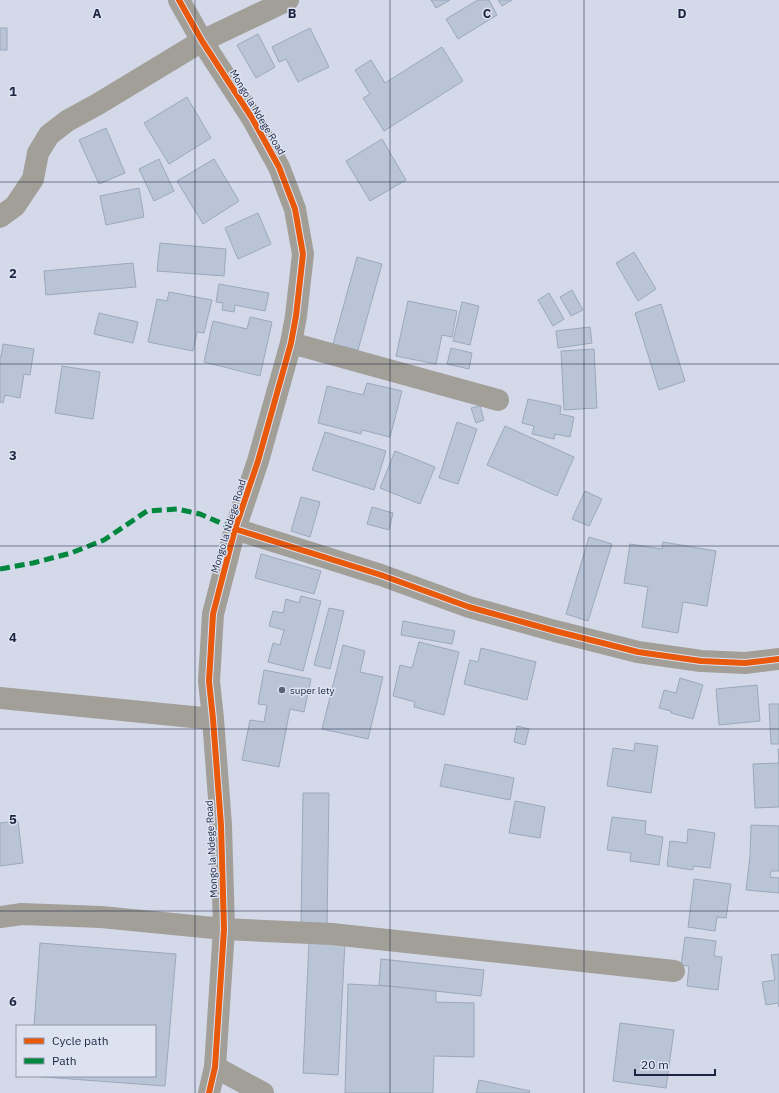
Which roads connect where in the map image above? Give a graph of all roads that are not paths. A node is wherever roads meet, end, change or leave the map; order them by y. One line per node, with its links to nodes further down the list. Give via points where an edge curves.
1 (178, 0): 3 (street, Mongo la Ndege Road)
2 (288, 0): 3 (street)
3 (202, 41): 4 (street, via 67,121 49,135 38,153 33,179 15,206); 5 (street, Mongo la Ndege Road, via 252,118 278,167 295,209 303,254)
4 (0, 217)
5 (291, 343): 6 (street); 7 (street, Mongo la Ndege Road, via 258,461)
6 (498, 400)
7 (235, 529): 8 (street, via 381,575 469,607 638,652 701,661 745,663); 10 (street, Mongo la Ndege Road, via 213,614 209,681)
8 (779, 659)
9 (0, 698): 10 (street)
10 (213, 719): 12 (street, Mongo la Ndege Road, via 221,825)
11 (0, 917): 12 (street, via 22,914 101,917)
12 (224, 929): 13 (street, via 332,934); 14 (street, Mongo la Ndege Road)
13 (674, 971)
14 (215, 1067): 15 (street, Mongo la Ndege Road); 16 (street)
15 (209, 1093)
16 (263, 1093)

